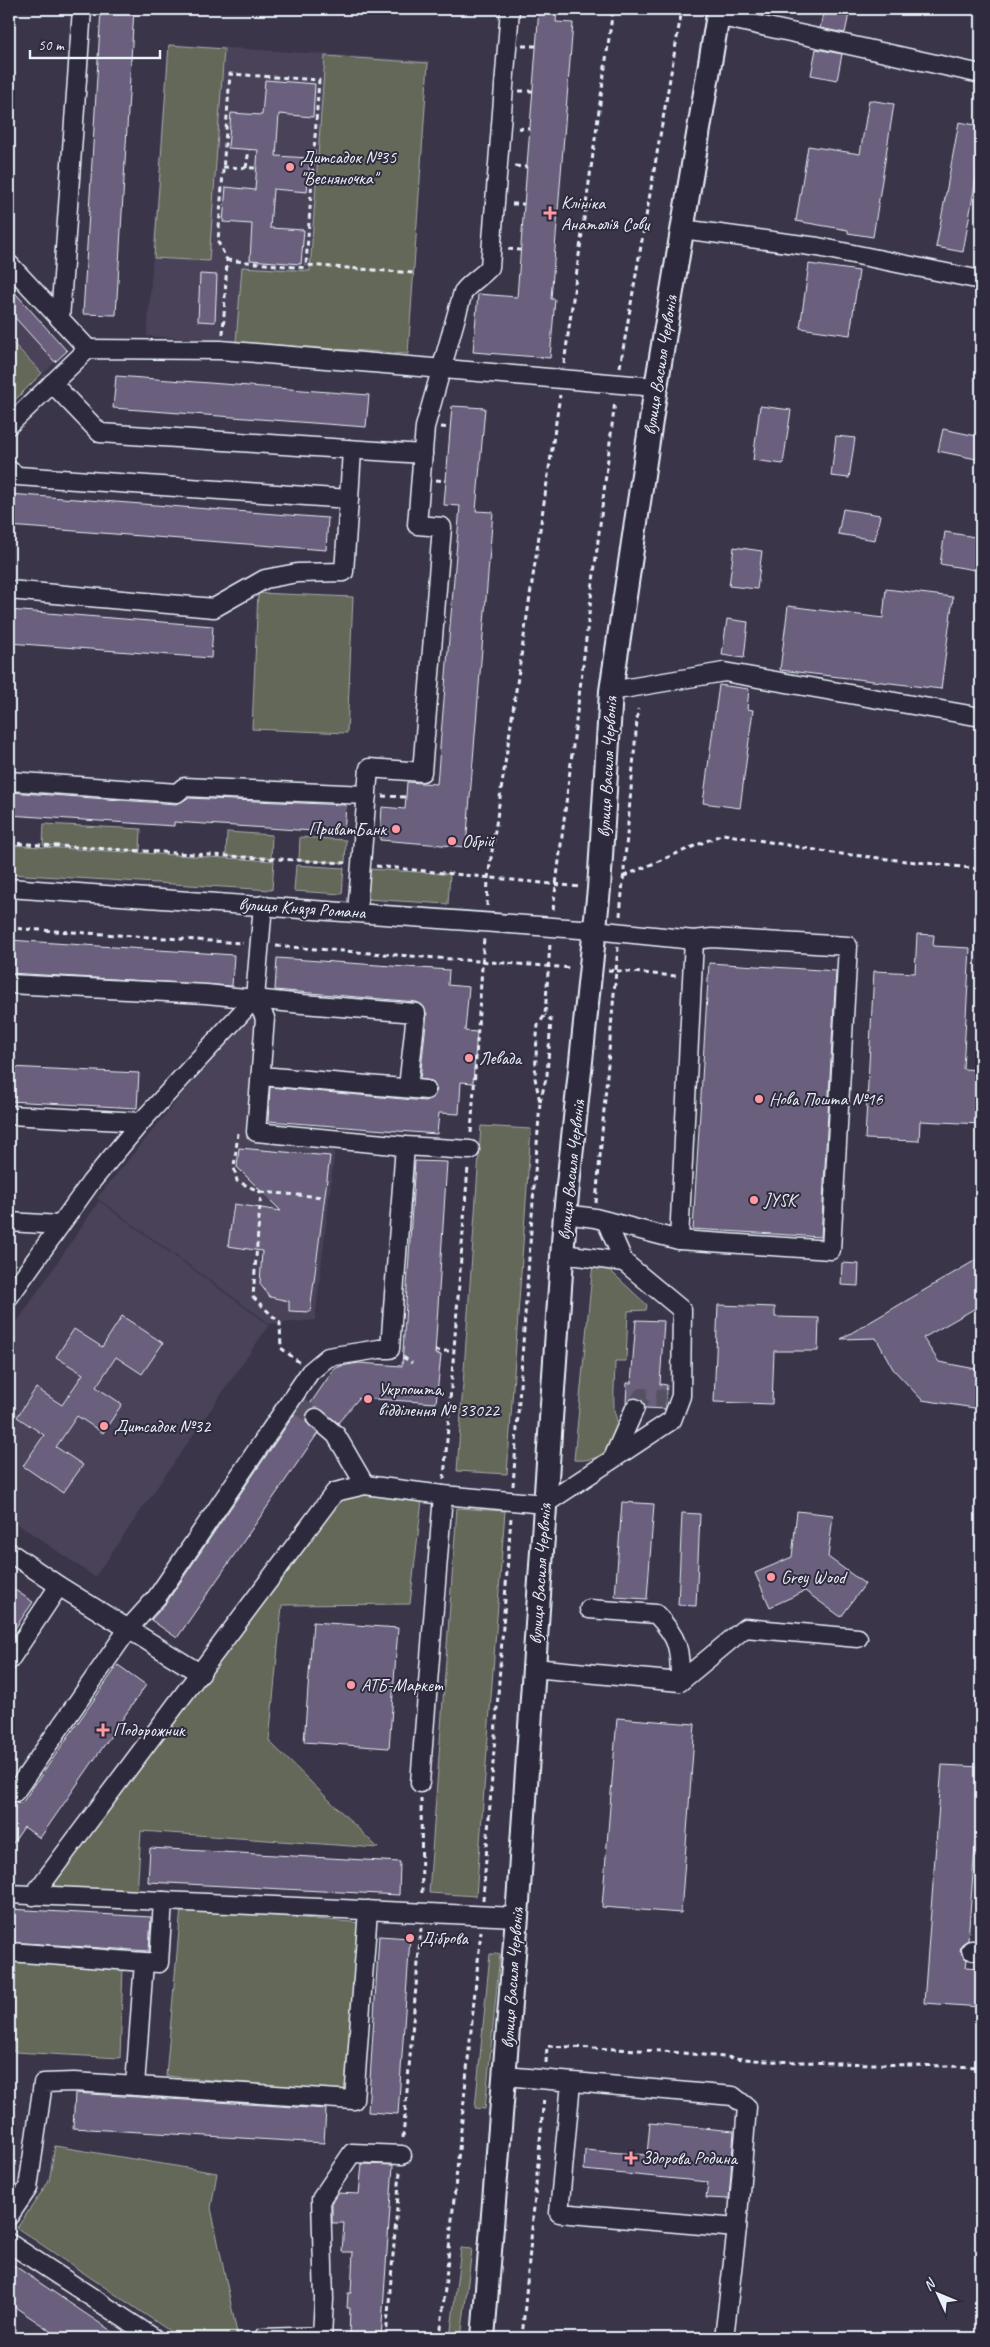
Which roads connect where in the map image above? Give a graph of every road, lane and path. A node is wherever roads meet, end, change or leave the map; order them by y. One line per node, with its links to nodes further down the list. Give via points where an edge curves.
1 (82, 9): 17 (street)
2 (510, 9): 20 (street, via 490,267 463,292)
3 (613, 9): 21 (path)
4 (682, 9): 23 (path)
5 (718, 13): 6 (street); 11 (main road, вулиця Василя Червонія)
6 (981, 74)
7 (249, 150): 9 (path)
8 (224, 167): 9 (path); 12 (path, via 218,242); 14 (path, via 230,74 319,80)
9 (246, 168): 10 (path)
10 (256, 168)
11 (682, 229): 16 (street, via 818,247); 24 (main road, вулиця Василя Червонія)
12 (227, 260): 14 (path, via 305,268); 19 (path)
13 (9, 264): 17 (street)
14 (306, 265): 15 (path)
15 (414, 274)
16 (981, 280)
17 (60, 319): 18 (street)
18 (88, 349): 19 (street); 22 (street)
19 (220, 350): 20 (street)
20 (442, 368): 21 (street); 27 (street, via 425,427)
21 (562, 380): 23 (street); 41 (path)
22 (52, 383): 25 (street); 26 (street, via 100,433)
23 (617, 385): 24 (street); 42 (path)
24 (656, 387): 31 (main road, вулиця Василя Червонія)
25 (9, 425)
26 (352, 450): 27 (street); 29 (street)
27 (423, 454): 35 (street, via 417,525 442,527 422,772 369,768)
28 (9, 470): 29 (street, via 18,476)
29 (349, 499): 30 (street, via 344,572 297,573 265,579 214,608)
30 (9, 590)
31 (611, 691): 33 (street, via 724,672); 44 (main road, вулиця Василя Червонія)
32 (638, 709): 40 (path)
33 (981, 717)
34 (9, 781): 35 (street, via 177,793 184,787)
35 (367, 795): 36 (path); 38 (street)
36 (406, 797)
37 (9, 843): 38 (path)
38 (361, 865): 41 (path); 47 (street)
39 (981, 869): 40 (path, via 833,854 723,834)
40 (624, 876): 45 (path)
41 (488, 878): 42 (path); 48 (path)
42 (554, 885): 44 (path); 50 (path)
43 (9, 888): 46 (street, вулиця Князя Романа)
44 (599, 889): 45 (path); 51 (main road, вулиця Василя Червонія)
45 (622, 892): 52 (path)
46 (263, 906): 47 (street, вулиця Князя Романа); 54 (street)
47 (357, 912): 48 (street, вулиця Князя Романа)
48 (486, 923): 50 (street, вулиця Князя Романа); 55 (path)
49 (9, 928): 54 (path)
50 (552, 928): 51 (street, вулиця Князя Романа); 56 (path)
51 (594, 930): 52 (street, вулиця Князя Романа); 57 (main road, вулиця Василя Червонія)
52 (619, 933): 53 (street, вулиця Князя Романа); 58 (path)
53 (694, 940): 59 (street); 78 (street, вулиця Князя Романа, via 712,938 848,946 831,1250)
54 (258, 944): 55 (path); 61 (street)
55 (482, 962): 56 (path); 70 (path)
56 (549, 967): 57 (path); 62 (path)
57 (592, 969): 58 (path); 74 (main road, вулиця Василя Червонія)
58 (616, 971): 59 (path); 75 (path)
59 (692, 977): 78 (street)
60 (9, 984): 61 (street)
61 (254, 998): 63 (street, via 266,1018); 64 (street, via 423,1013); 68 (street)
62 (545, 1015): 66 (path, via 538,1025 537,1036 535,1078); 66 (path, via 551,1020 547,1075)
63 (261, 1076): 64 (street); 69 (street, via 256,1132)
64 (408, 1088): 65 (street)
65 (426, 1090)
66 (540, 1102): 90 (path)
67 (9, 1115): 68 (street)
68 (141, 1122): 77 (street)
69 (405, 1146): 70 (street); 84 (street, via 390,1350 328,1357)
70 (470, 1150): 83 (path)
71 (234, 1167): 72 (path, via 238,1181)
72 (262, 1192): 73 (path); 84 (path, via 253,1297 280,1323 281,1348)
73 (323, 1197)
74 (565, 1214): 75 (street); 79 (main road, вулиця Василя Червонія)
75 (601, 1220): 78 (street); 80 (street)
76 (9, 1222): 77 (street)
77 (60, 1225): 81 (street)
78 (679, 1240)
79 (562, 1254): 80 (street); 91 (main road, вулиця Василя Червонія)
80 (624, 1262): 87 (street, via 682,1310 672,1420)
81 (9, 1297)
82 (435, 1351): 83 (path)
83 (454, 1351): 89 (path)
84 (310, 1372): 95 (street, via 293,1402 157,1597)
85 (635, 1408): 87 (street)
86 (316, 1418): 88 (street, via 336,1435)
87 (613, 1458): 91 (street)
88 (366, 1485): 89 (street); 99 (street, via 335,1492)
89 (443, 1495): 90 (street); 101 (street)
90 (512, 1502): 91 (street); 108 (path)
91 (545, 1504): 98 (main road, вулиця Василя Червонія)
92 (9, 1552): 93 (street)
93 (59, 1586): 95 (street); 97 (street)
94 (589, 1609): 100 (street, via 656,1614 673,1633 680,1660)
95 (129, 1628): 99 (street); 102 (street)
96 (858, 1638): 100 (street, via 745,1628)
97 (9, 1661)
98 (534, 1668): 100 (street); 109 (main road, вулиця Василя Червонія)
99 (200, 1674): 104 (street)
100 (680, 1682)
101 (420, 1783): 107 (path)
102 (15, 1792)
103 (9, 1894): 104 (street)
104 (33, 1896): 105 (street)
105 (163, 1901): 106 (street); 111 (street, via 159,1963)
106 (368, 1910): 107 (street); 116 (street, via 354,2100)
107 (423, 1913): 108 (street); 117 (path)
108 (484, 1916): 109 (street); 126 (path)
109 (517, 1917): 113 (main road, вулиця Василя Червонія)
110 (9, 1952): 111 (street)
111 (144, 1962): 116 (street)
112 (981, 2067): 114 (path, via 766,2061 661,2051 547,2046)
113 (505, 2076): 114 (street); 127 (main road, вулиця Василя Червонія)
114 (545, 2080): 115 (street); 128 (path)
115 (571, 2082): 119 (street, via 733,2096 747,2107); 119 (street, via 559,2213)
116 (135, 2086): 118 (street, via 42,2083 28,2188)
117 (402, 2155): 124 (street, via 352,2152 321,2199 322,2336); 125 (path)
118 (9, 2216)
119 (737, 2228): 129 (street)
120 (9, 2243): 123 (street)
121 (9, 2334): 122 (path)
122 (15, 2338)
123 (154, 2338)
124 (263, 2338)
125 (386, 2338)
126 (440, 2338)
127 (483, 2338)
128 (522, 2338)
129 (724, 2338)

